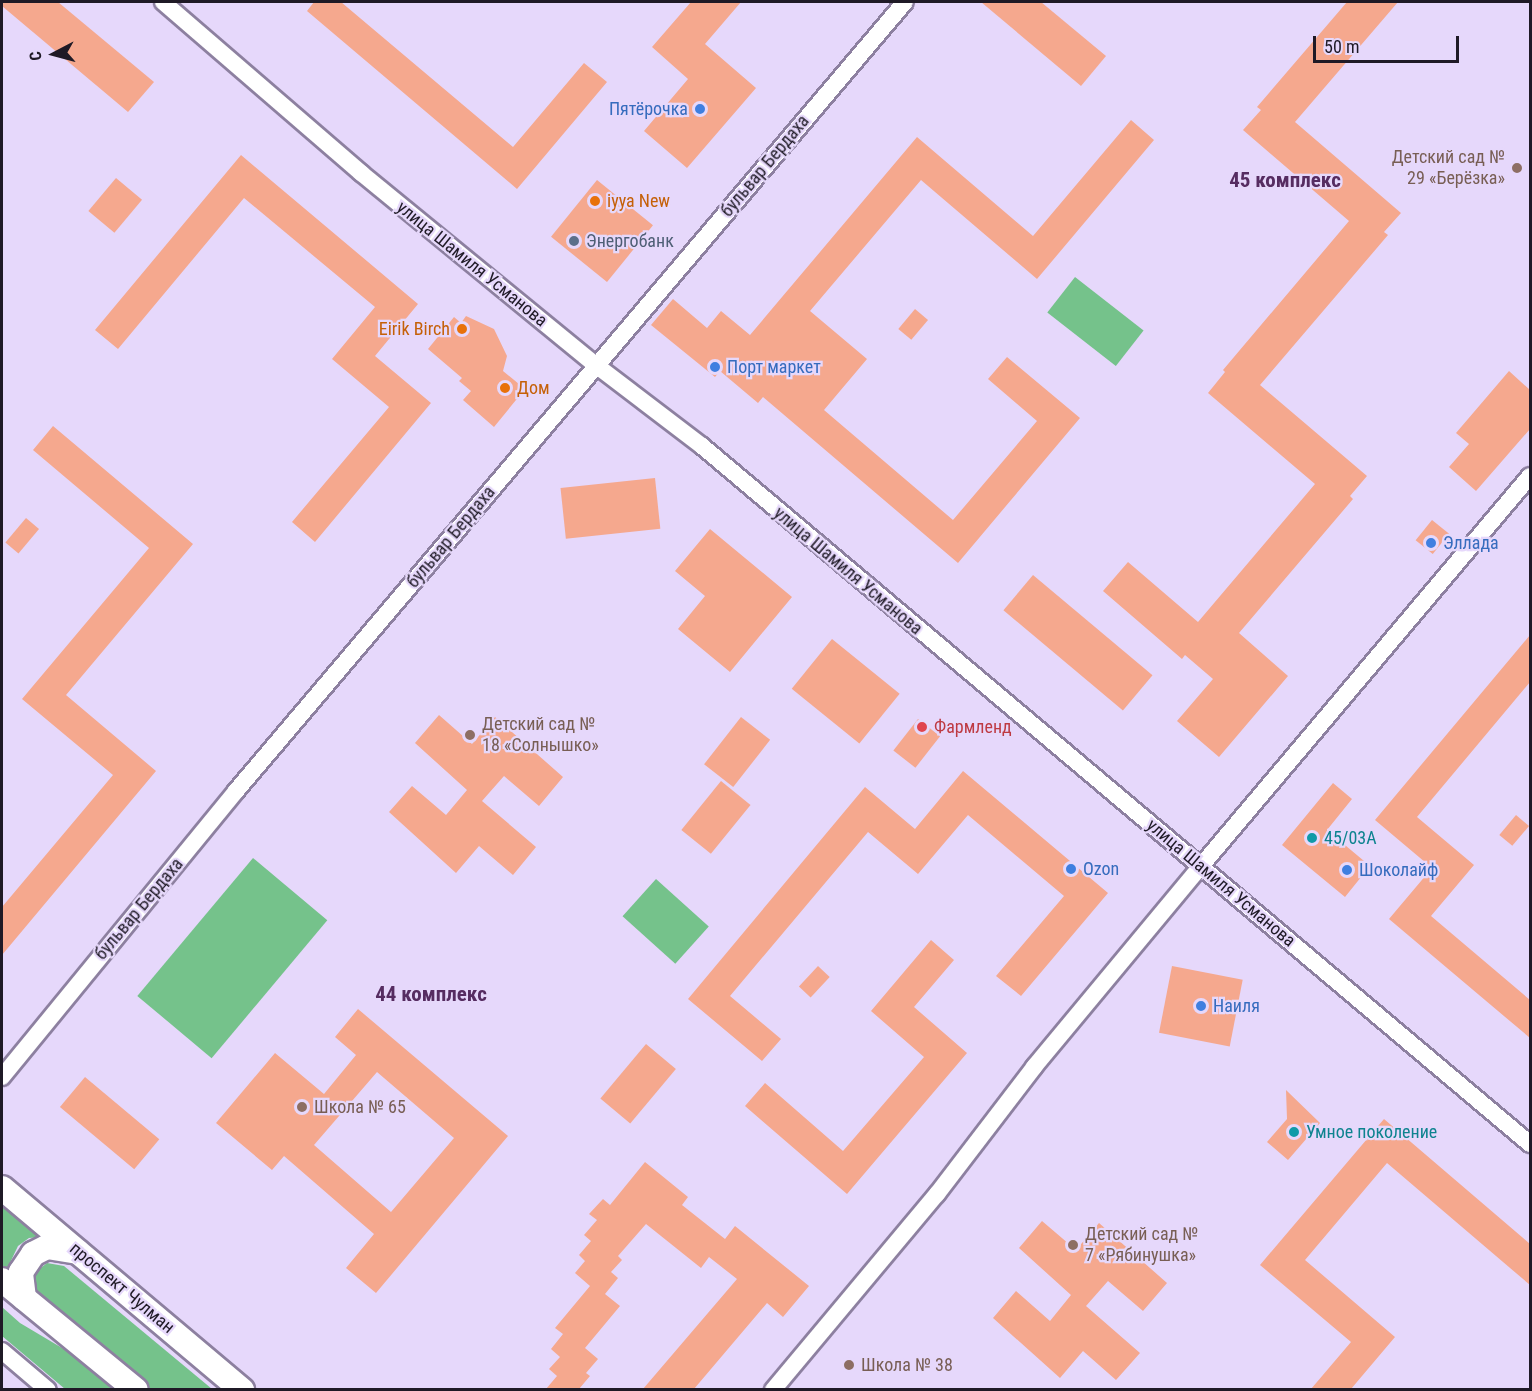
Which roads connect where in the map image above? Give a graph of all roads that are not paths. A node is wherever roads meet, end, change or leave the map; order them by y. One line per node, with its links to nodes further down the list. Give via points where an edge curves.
1 (163, 2): 3 (street, улица Шамиля Усманова, via 361,173)
2 (905, 2): 3 (street, бульвар Бердаха)
3 (597, 366): 5 (street, улица Шамиля Усманова, via 702,446); 6 (street, бульвар Бердаха, via 236,791)
4 (1530, 476): 5 (street)
5 (1201, 866): 7 (street, улица Шамиля Усманова); 16 (street, via 1034,1067 937,1194)
6 (2, 1077)
7 (1530, 1144)
8 (2, 1188): 9 (main road, проспект Чулман)
9 (80, 1253): 11 (main road, via 47,1247 33,1254 21,1272); 15 (main road, проспект Чулман)
10 (2, 1280): 11 (main road)
11 (24, 1298): 14 (main road)
12 (2, 1351): 13 (street)
13 (48, 1389)
14 (136, 1389)
15 (242, 1389)
16 (773, 1389)

